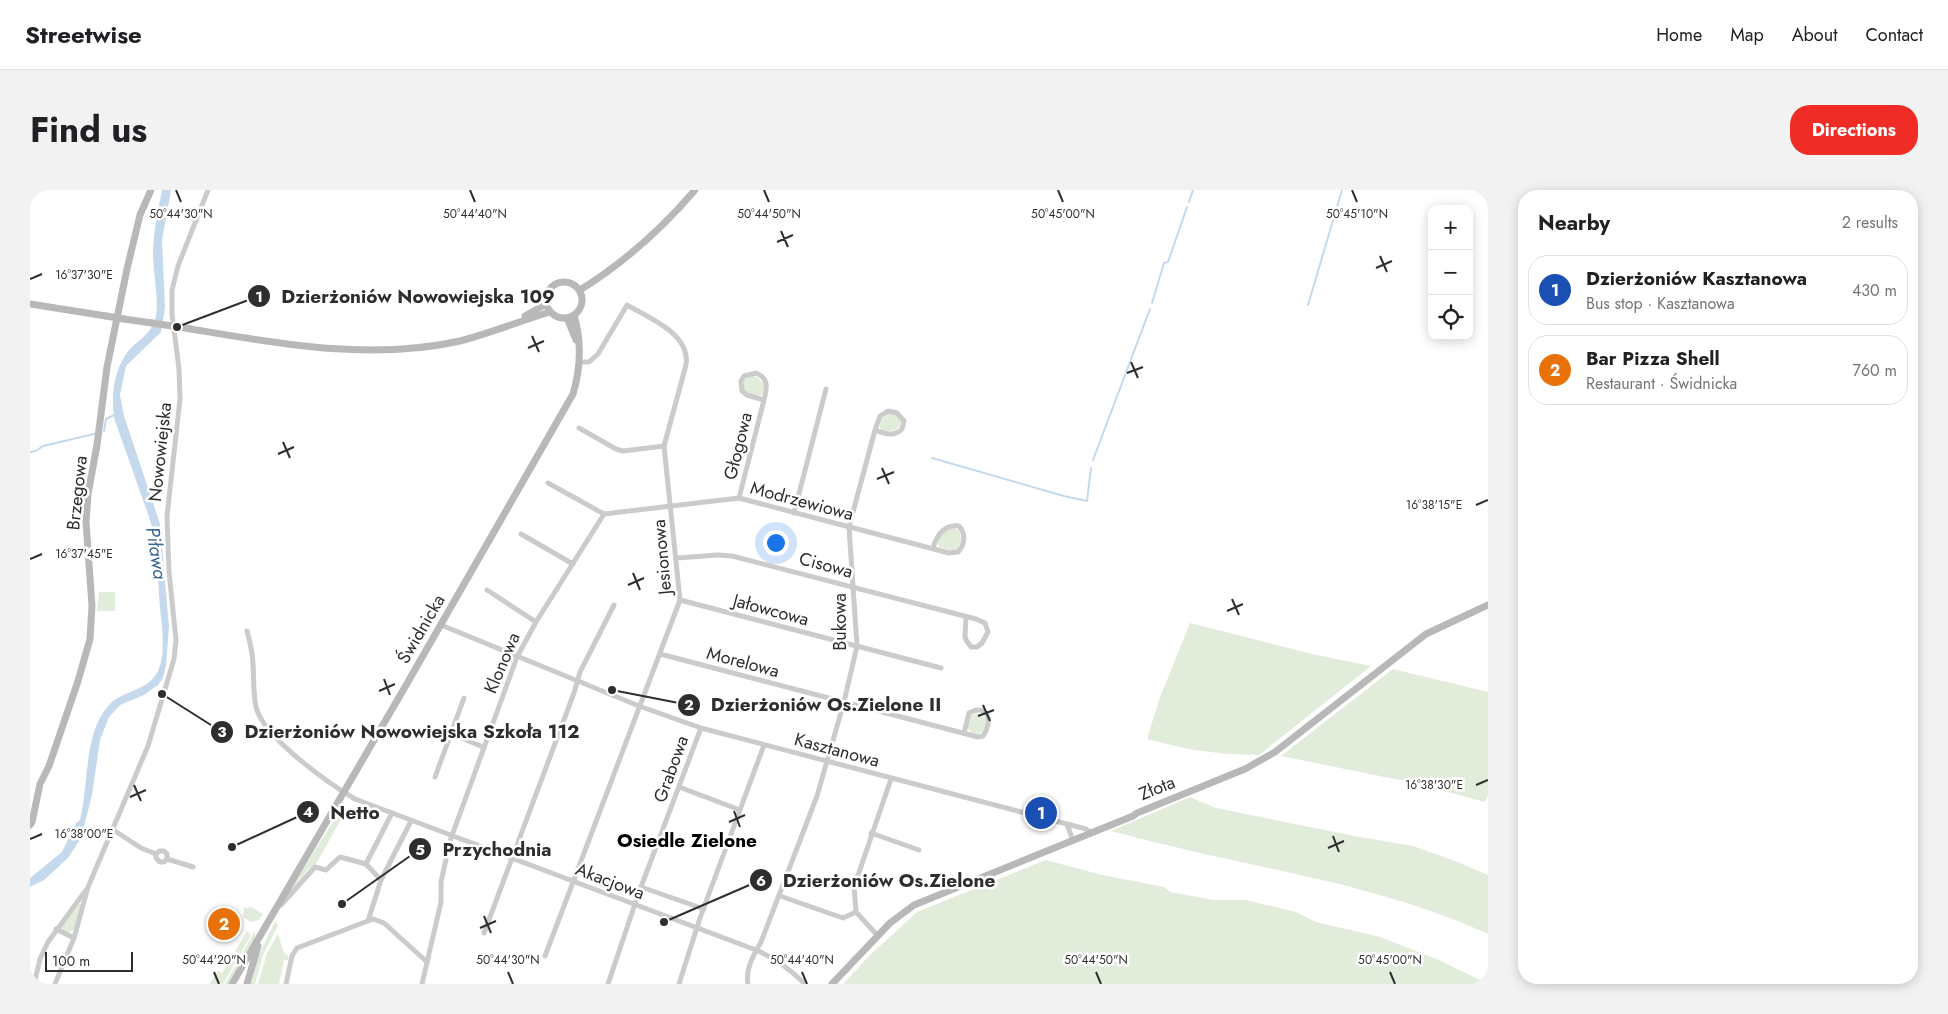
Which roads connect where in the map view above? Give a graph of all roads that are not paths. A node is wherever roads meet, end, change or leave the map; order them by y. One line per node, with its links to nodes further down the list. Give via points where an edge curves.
1 (151, 190): 57 (street, Brzegowa, via 140,215 127,269 107,367 88,494 90,639 49,766 40,784)
2 (208, 190): 58 (street, Nowowiejska, via 172,290 180,400 167,516 175,652 148,746)
3 (695, 190): 4 (street, via 658,231)
4 (581, 293): 6 (street, via 570,283 559,282 547,293); 8 (street, via 582,305)
5 (30, 304): 9 (street, bridge, via 293,345 354,351 438,344)
6 (546, 304): 7 (street); 9 (street)
7 (550, 312): 8 (street, via 561,318); 9 (street)
8 (571, 317): 10 (street, Świdnicka, via 580,349)
9 (514, 323)
10 (580, 362): 15 (street, Jesionowa, via 589,362 598,354 626,305 679,340 685,349 686,365); 33 (street, Świdnicka, via 573,394)
11 (826, 389): 20 (street)
12 (764, 400): 12 (street, Głogowa, via 767,384 764,379 756,373 744,376 742,391); 17 (street, Głogowa)
13 (579, 428): 15 (street, via 623,451)
14 (875, 430): 14 (street, Bukowa, via 895,434 902,429 904,421 897,413 888,411 880,416); 21 (street, Bukowa)
15 (664, 446): 18 (street, Jesionowa)
16 (548, 483): 19 (street)
17 (739, 498): 18 (street, Modrzewiowa); 20 (street, Modrzewiowa)
18 (671, 506): 19 (street, Modrzewiowa); 24 (street, Jesionowa)
19 (604, 514): 25 (street, Klonowa)
20 (794, 514): 21 (street, Modrzewiowa)
21 (849, 527): 23 (street, Modrzewiowa); 26 (street, Bukowa)
22 (521, 534): 25 (street)
23 (933, 548): 23 (street, Modrzewiowa, via 958,552 964,541 962,529 954,525 945,527)
24 (676, 558): 26 (street, Cisowa, via 732,556); 28 (street, Jesionowa)
25 (573, 564): 32 (street, Klonowa)
26 (854, 587): 31 (street, Cisowa); 35 (street, Bukowa)
27 (487, 590): 32 (street)
28 (680, 600): 35 (street, Jałowcowa); 36 (street, Jesionowa)
29 (614, 604): 39 (street)
30 (1488, 605): 60 (street, Złota, via 1426,634 1266,758)
31 (966, 617): 31 (street, Cisowa, via 981,621 988,627 987,635 977,647 971,647 966,640)
32 (536, 622): 37 (street, Klonowa)
33 (441, 625): 37 (street, Kasztanowa); 52 (street, Świdnicka)
34 (248, 631): 52 (street, Akacjowa, via 259,718 299,759)
35 (858, 646): 38 (street, Jałowcowa); 41 (street, Bukowa)
36 (660, 654): 41 (street, Morelowa); 42 (street, Jesionowa)
37 (517, 657): 39 (street, Kasztanowa); 47 (street, Klonowa)
38 (941, 668)
39 (577, 681): 42 (street, Kasztanowa); 64 (street)
40 (464, 698): 45 (street)
41 (844, 702): 44 (street, Morelowa); 48 (street, Bukowa)
42 (639, 706): 43 (street, Kasztanowa); 68 (street, Jesionowa)
43 (701, 728): 46 (street, Kasztanowa); 51 (street, Grabowa)
44 (964, 733): 44 (street, Morelowa, via 983,736 989,726 987,713 975,710 969,713)
45 (452, 734): 47 (street); 49 (street)
46 (764, 744): 48 (street, Kasztanowa); 53 (street)
47 (483, 747): 61 (street, Klonowa)
48 (828, 762): 50 (street, Kasztanowa); 71 (street, Bukowa)
49 (434, 777)
50 (891, 779): 56 (street, Kasztanowa); 59 (street)
51 (679, 787): 53 (street); 69 (street, Grabowa)
52 (343, 792): 54 (street, Akacjowa); 73 (street, Świdnicka)
53 (740, 810): 74 (street)
54 (392, 813): 55 (street, Akacjowa); 65 (street)
55 (411, 820): 61 (street, Akacjowa); 67 (street)
56 (1067, 824): 60 (street, Kasztanowa); 62 (street)
57 (30, 825)
58 (112, 829): 66 (street, via 156,854 160,862 167,859); 70 (street, Nowowiejska)
59 (872, 833): 63 (street); 75 (street, via 854,887)
60 (1091, 833): 62 (street, Złota)
61 (452, 836): 64 (street, Akacjowa); 85 (street, Klonowa)
62 (1073, 841): 81 (street, Złota, via 914,905)
63 (919, 850)
64 (512, 858): 68 (street, Akacjowa); 79 (street)
65 (366, 864): 67 (street); 73 (street, via 340,857 326,870 315,867)
66 (193, 867)
67 (381, 880): 76 (street)
68 (573, 881): 72 (street, Akacjowa); 84 (street, Jesionowa)
69 (641, 887): 72 (street, Grabowa); 74 (street, Akacjowa)
70 (88, 888): 78 (street, Nowowiejska); 82 (street, Nowowiejska)
71 (780, 896): 75 (street, via 843,918); 83 (street, Bukowa)
72 (636, 905): 77 (street, Akacjowa); 92 (street, Grabowa)
73 (277, 908): 80 (street, Świdnicka)
74 (704, 909): 77 (street)
75 (856, 912): 81 (street)
76 (368, 920): 85 (street, via 384,923); 90 (street, via 297,948)
77 (698, 928): 83 (street, Akacjowa); 93 (street)
78 (56, 929): 82 (street); 86 (street, Nowowiejska, via 40,959)
79 (484, 933)
80 (262, 934): 88 (street, Świdnicka); 89 (street)
81 (878, 936): 96 (street, Złota)
82 (74, 938): 87 (street, Nowowiejska)
83 (756, 950): 94 (street, Bukowa); 95 (street, Akacjowa, via 788,968)
84 (545, 956)
85 (427, 962): 91 (street, Klonowa)
86 (34, 984)
87 (55, 984)
88 (232, 984)
89 (247, 984)
90 (286, 984)
91 (422, 984)
92 (608, 984)
93 (679, 984)
94 (748, 984)
95 (806, 984)
96 (832, 984)

